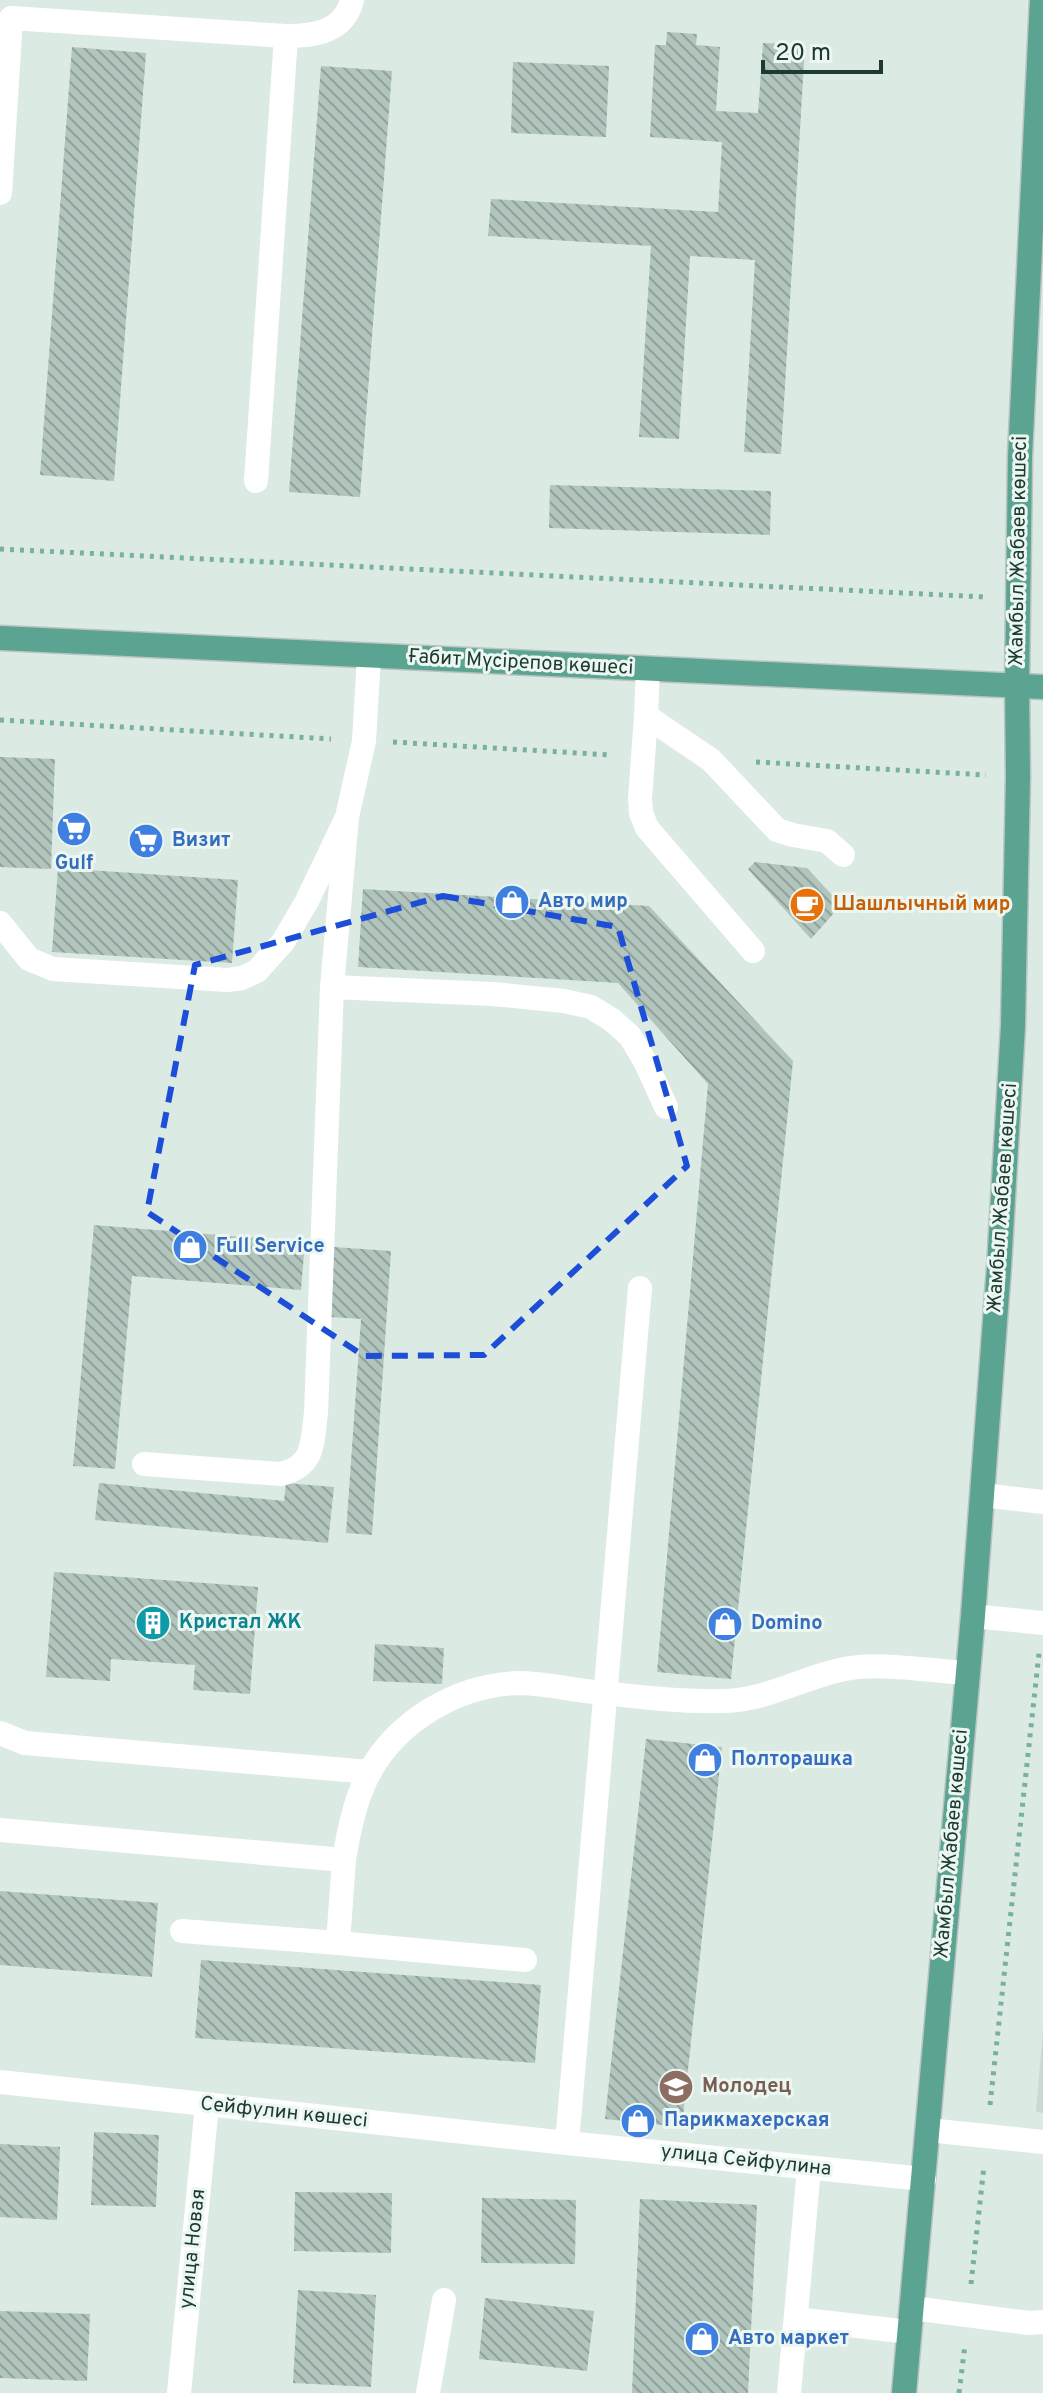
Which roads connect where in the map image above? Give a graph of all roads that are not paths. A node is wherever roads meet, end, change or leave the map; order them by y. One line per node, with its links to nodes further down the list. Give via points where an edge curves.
1 (352, 0): 4 (street, via 334,28)
2 (1042, 0): 10 (main road, Жамбыл Жабаев көшесі, via 1020,456)
3 (5, 18): 4 (street); 5 (street)
4 (286, 36): 6 (street)
5 (0, 193)
6 (256, 481)
7 (0, 638): 8 (main road, Ғабит Мүсірепов көшесі)
8 (369, 656): 9 (main road, Ғабит Мүсірепов көшесі); 13 (street, via 364,741)
9 (648, 669): 10 (main road, Ғабит Мүсірепов көшесі); 12 (street)
10 (1017, 686): 11 (main road, Ғабит Мүсірепов көшесі); 21 (main road, Жамбыл Жабаев көшесі, via 1013,1026)
11 (1043, 687)
12 (646, 716): 14 (street, via 711,760 777,830 827,841); 16 (street, via 640,799 647,828)
13 (347, 817): 15 (street, via 283,942 257,971 242,978 53,969 29,959); 17 (street)
14 (843, 855)
15 (0, 923)
16 (753, 951)
17 (332, 987): 18 (street, via 493,994 591,1007 630,1036); 20 (street, via 316,1413 309,1453 305,1463 281,1474)
18 (666, 1107)
19 (640, 1288): 26 (street)
20 (144, 1464)
21 (982, 1495): 22 (street); 23 (main road, Жамбыл Жабаев көшесі)
22 (1043, 1502)
23 (973, 1616): 24 (street); 25 (main road, Жамбыл Жабаев көшесі)
24 (1043, 1623)
25 (967, 1673): 26 (street, via 842,1669 752,1699 725,1701); 36 (main road, Жамбыл Жабаев көшесі)
26 (604, 1693): 28 (street, via 522,1683 450,1698 423,1713); 38 (street)
27 (0, 1733): 28 (street, via 25,1743)
28 (370, 1772): 30 (street, via 350,1824)
29 (0, 1830): 30 (street)
30 (344, 1860): 32 (street)
31 (182, 1931): 32 (street)
32 (338, 1943): 33 (street)
33 (525, 1960)
34 (0, 2082): 35 (street, Сейфулин көшесі)
35 (207, 2105): 38 (street, Сейфулин көшесі); 45 (street, улица Новая)
36 (928, 2130): 37 (street); 40 (main road, Жамбыл Жабаев көшесі)
37 (1043, 2142)
38 (567, 2143): 39 (street, улица Сейфулина)
39 (809, 2168): 40 (street, улица Сейфулина); 42 (street)
40 (924, 2179): 43 (main road, Жамбыл Жабаев көшесі)
41 (444, 2300): 46 (street)
42 (796, 2319): 43 (street); 47 (street)
43 (911, 2320): 44 (street, via 968,2316); 48 (main road, Жамбыл Жабаев көшесі)
44 (1043, 2322)
45 (179, 2393)
46 (428, 2393)
47 (789, 2393)
48 (904, 2393)

